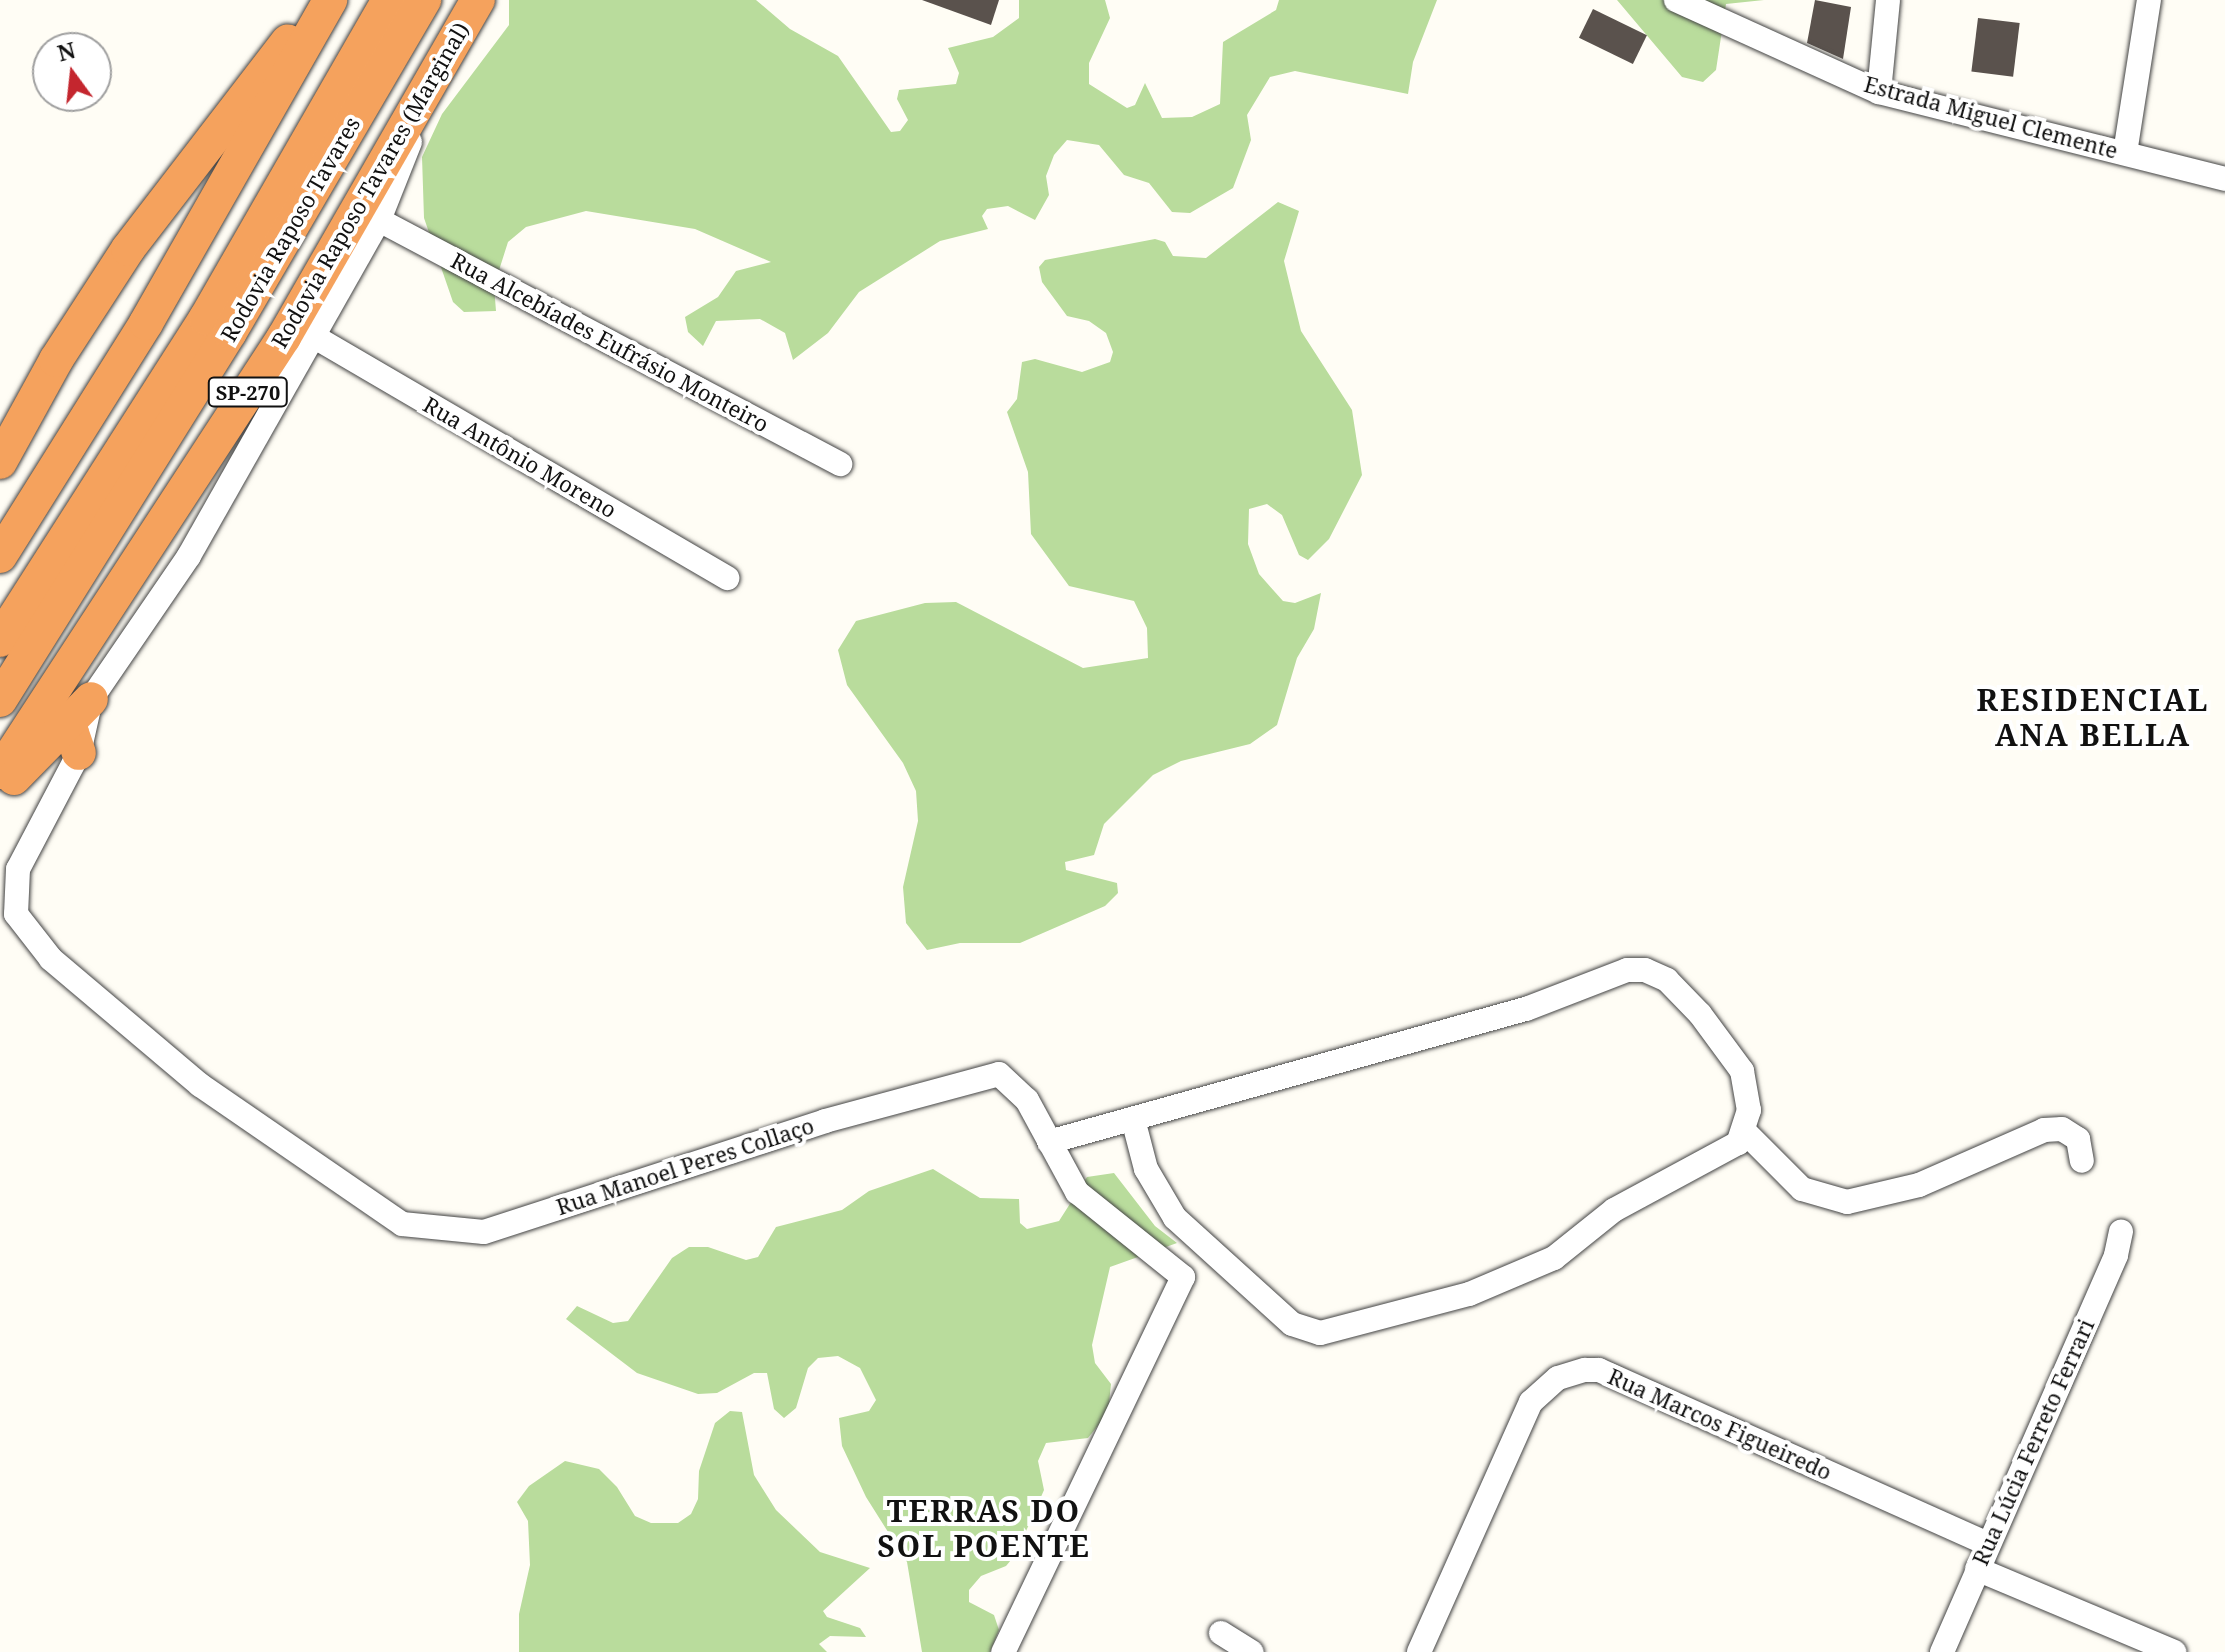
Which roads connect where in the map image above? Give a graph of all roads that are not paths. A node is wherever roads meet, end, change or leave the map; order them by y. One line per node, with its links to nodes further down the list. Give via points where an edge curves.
1 (321, 0): 15 (highway, via 128,249 56,360)
2 (330, 0): 17 (highway, via 146,323)
3 (389, 0): 19 (highway, Rodovia Raposo Tavares / SP-270, via 206,318)
4 (424, 0): 21 (highway, Rodovia Raposo Tavares / SP-270, via 230,332)
5 (478, 0): 9 (highway, Rodovia Raposo Tavares (Marginal) / SP-270)
6 (1676, 0): 10 (street, Estrada Miguel Clemente)
7 (1888, 0): 10 (street)
8 (2149, 0): 11 (street)
9 (445, 55): 13 (street); 23 (highway, Rodovia Raposo Tavares (Marginal) / SP-270, via 284,337)
10 (1879, 92): 11 (street, Estrada Miguel Clemente)
11 (2125, 153): 12 (street, Estrada Miguel Clemente)
12 (2225, 179)
13 (379, 220): 14 (street); 16 (street, Rua Alcebíades Eufrásio Monteiro)
14 (313, 336): 18 (street, Rua Antônio Moreno); 20 (street, via 189,556)
15 (0, 462)
16 (840, 464)
17 (0, 556)
18 (727, 578)
19 (0, 640)
20 (91, 699): 22 (highway)
21 (0, 700)
22 (68, 744): 24 (highway); 27 (street, Rua Manoel Peres Collaço, via 18,869 16,914 29,935 200,1085 402,1224 484,1232 825,1121 999,1074 1027,1100)
23 (0, 772)
24 (0, 792)
25 (1133, 1119): 26 (street, via 1526,1009 1602,976 1636,970 1667,980 1730,1050 1748,1094); 26 (street, via 1146,1169 1175,1218 1292,1324 1320,1333 1469,1294 1554,1258 1614,1210 1718,1157 1738,1143); 27 (street)
26 (1744, 1131): 28 (street, via 1802,1189 1847,1202 1919,1185 2044,1130 2062,1129 2078,1139)
27 (1049, 1142): 33 (street, Rua Manoel Peres Collaço, via 1077,1192 1183,1277)
28 (2082, 1161)
29 (2121, 1232): 30 (street, Rua Lúcia Ferreto Ferrari, via 2116,1255)
30 (1988, 1544): 31 (street, Rua Lúcia Ferreto Ferrari); 35 (street, Rua Marcos Figueiredo, via 1599,1370 1585,1370 1558,1378 1531,1402)
31 (1977, 1569): 36 (street, Rua Lúcia Ferreto Ferrari); 37 (street)
32 (1221, 1633): 34 (street)
33 (1003, 1652)
34 (1252, 1652)
35 (1419, 1652)
36 (1942, 1652)
37 (2174, 1652)

